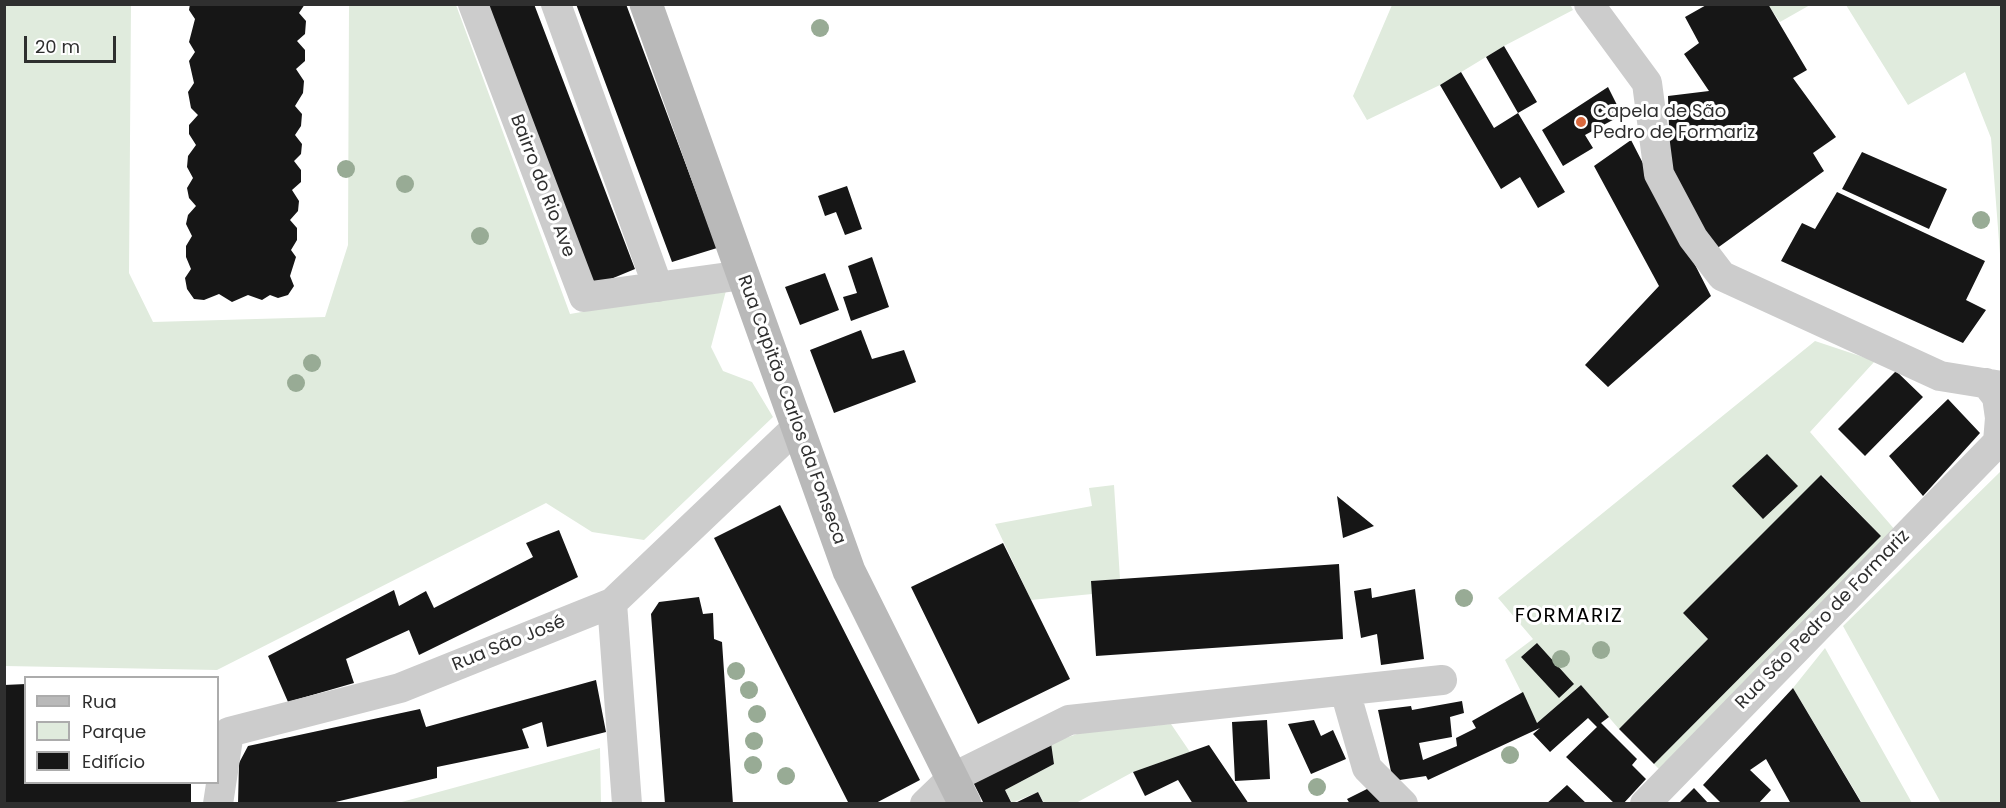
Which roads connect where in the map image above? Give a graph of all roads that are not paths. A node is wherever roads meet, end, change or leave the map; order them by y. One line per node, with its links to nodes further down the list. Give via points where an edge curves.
1 (473, 4): 6 (street, Bairro do Rio Ave, via 584,297)
2 (556, 4): 6 (street)
3 (646, 4): 5 (main road, Rua Capitão Carlos da Fonseca)
4 (1589, 4): 7 (street, via 1647,83 1659,174 1693,238 1722,276 1940,376)
5 (742, 275): 6 (street, Bairro do Rio Ave); 8 (main road, Rua Capitão Carlos da Fonseca)
6 (658, 287)
7 (1994, 384): 9 (street)
8 (796, 427): 10 (street, Rua São José); 13 (main road, Rua Capitão Carlos da Fonseca, via 849,571)
9 (2000, 440): 18 (street, Rua São Pedro de Formariz)
10 (612, 603): 14 (street, Rua São José, via 400,688 229,732); 15 (street)
11 (1442, 680): 12 (street)
12 (1345, 691): 13 (street, via 1069,720); 17 (street, via 1368,768)
13 (958, 791): 16 (street)
14 (218, 804)
15 (627, 804)
16 (925, 804)
17 (1403, 804)
18 (1645, 804)

